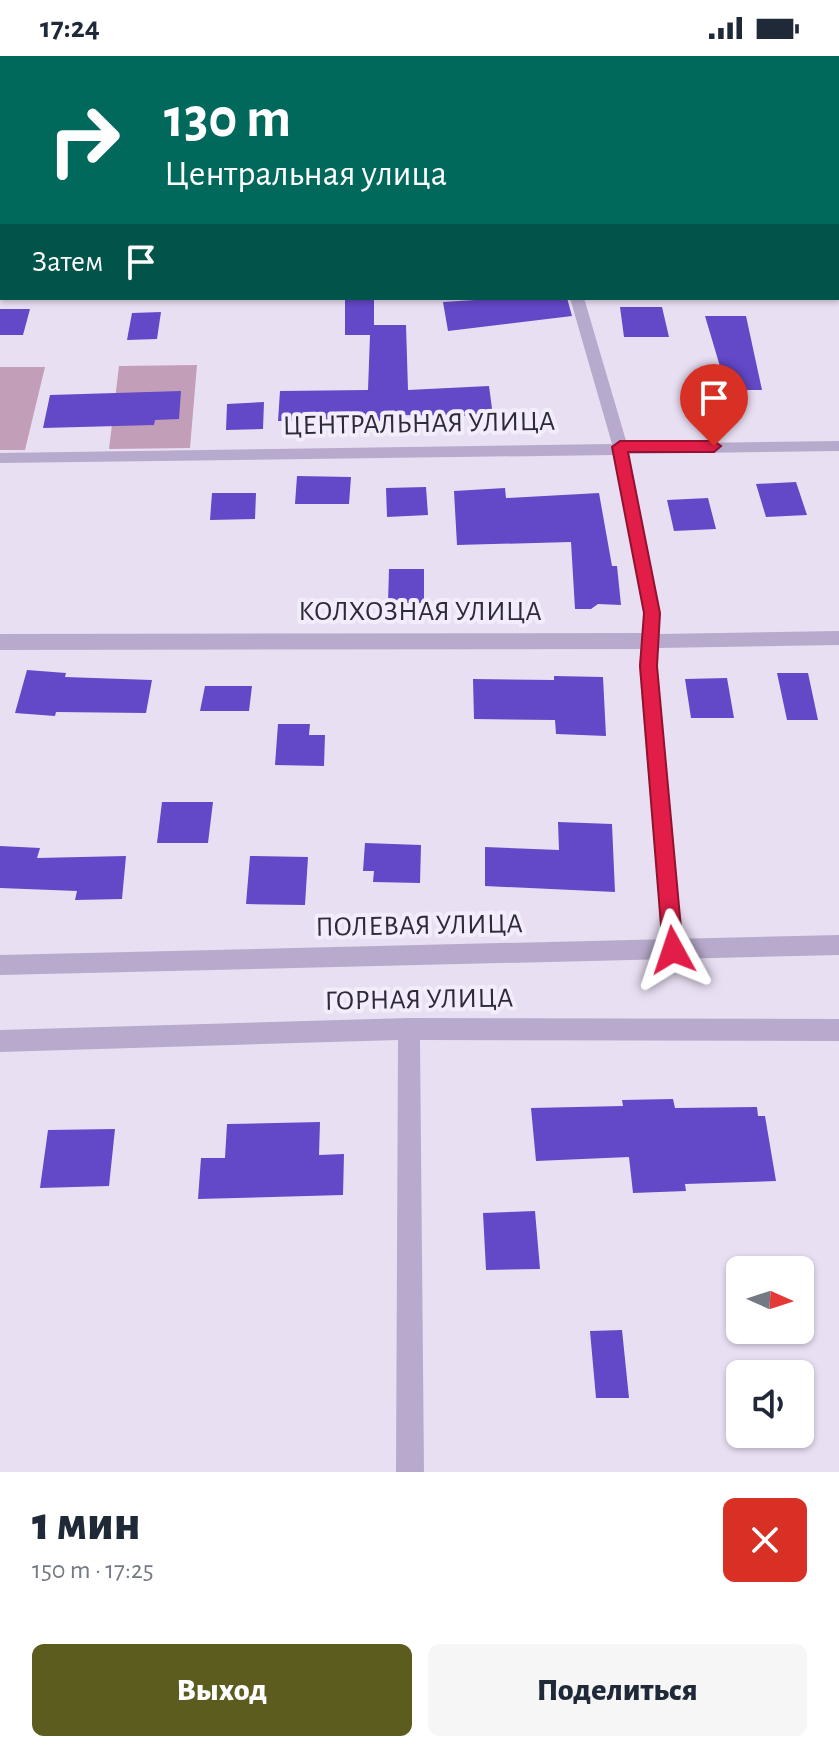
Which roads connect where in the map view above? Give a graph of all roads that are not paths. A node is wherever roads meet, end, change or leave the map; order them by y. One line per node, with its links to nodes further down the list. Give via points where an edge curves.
1 (578, 300): 3 (lane)
2 (839, 446): 3 (lane, ЦЕНТРАЛЬНАЯ УЛИЦА)
3 (620, 447): 4 (lane, ЦЕНТРАЛЬНАЯ УЛИЦА); 6 (lane, via 652,613)
4 (0, 458)
5 (839, 638): 6 (lane, КОЛХОЗНАЯ УЛИЦА)
6 (652, 641): 7 (street, КОЛХОЗНАЯ УЛИЦА); 9 (lane, via 648,666)
7 (0, 642)
8 (839, 945): 9 (street, ПОЛЕВАЯ УЛИЦА)
9 (673, 950): 10 (street, ПОЛЕВАЯ УЛИЦА)
10 (0, 965)
11 (409, 1029): 12 (street, ГОРНАЯ УЛИЦА); 13 (street, ГОРНАЯ УЛИЦА); 14 (street)
12 (839, 1030)
13 (0, 1041)
14 (410, 1472)

